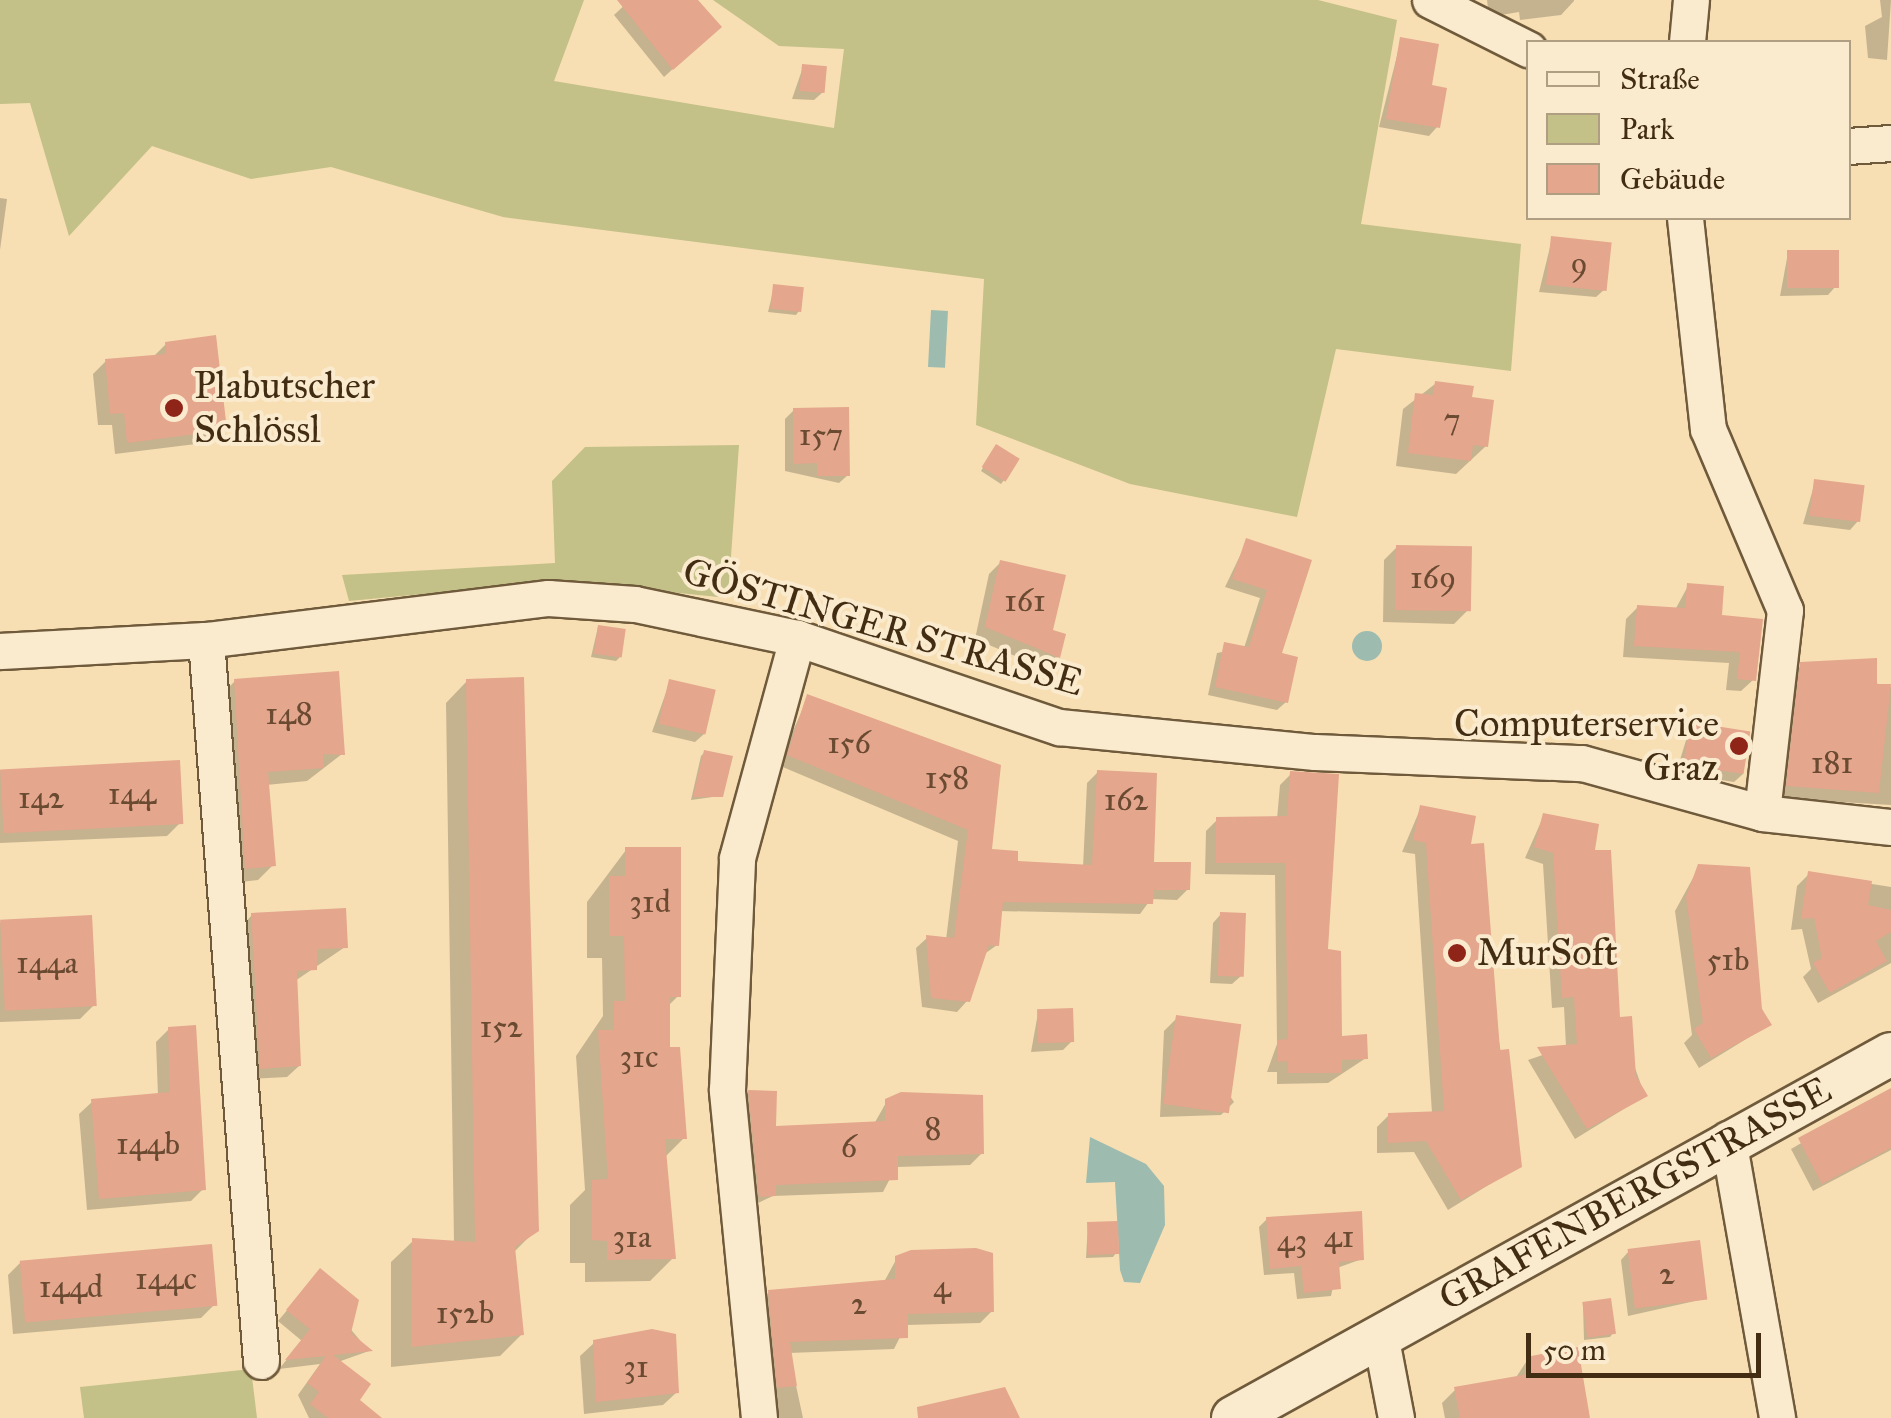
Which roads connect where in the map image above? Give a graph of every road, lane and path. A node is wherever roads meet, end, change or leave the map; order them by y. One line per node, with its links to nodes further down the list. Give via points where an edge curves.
1 (1431, 0): 4 (street)
2 (1691, 0): 3 (street)
3 (1687, 40)
4 (1526, 48)
5 (1891, 144): 6 (street)
6 (1851, 146)
7 (1684, 220): 11 (street, via 1708,428 1785,610)
8 (797, 638): 9 (street, GÖSTINGER STRASSE, via 702,612 548,598); 11 (street, GÖSTINGER STRASSE, via 1059,727 1315,752 1582,763); 17 (street, via 737,858 728,1081)
9 (206, 640): 10 (street, GÖSTINGER STRASSE); 16 (street)
10 (0, 651)
11 (1762, 813): 12 (street, GÖSTINGER STRASSE)
12 (1891, 827)
13 (1891, 1054): 14 (street, GRAFENBERGSTRASSE)
14 (1728, 1140): 15 (street, GRAFENBERGSTRASSE); 20 (street)
15 (1380, 1334): 18 (street, GRAFENBERGSTRASSE); 19 (street)
16 (262, 1361)
17 (759, 1418)
18 (1234, 1418)
19 (1396, 1418)
20 (1776, 1418)

